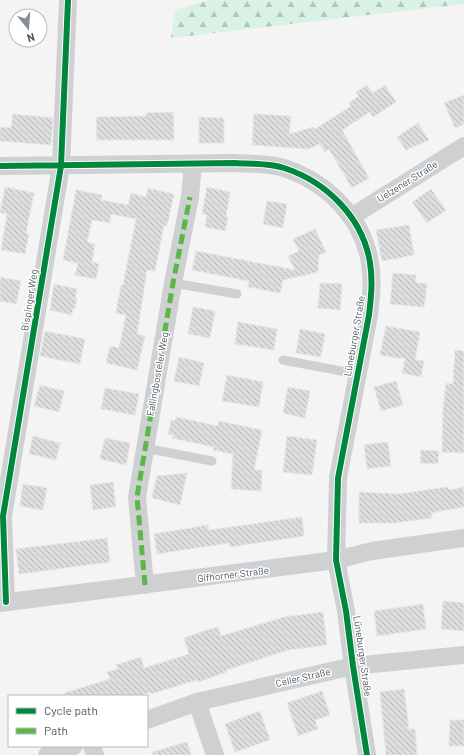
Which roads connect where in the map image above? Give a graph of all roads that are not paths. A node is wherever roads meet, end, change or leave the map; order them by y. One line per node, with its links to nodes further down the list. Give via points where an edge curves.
1 (68, 0): 5 (street, Bispinger Weg)
2 (464, 146): 6 (street, Uelzener Straße)
3 (193, 164): 5 (street, Lüneburger Straße); 6 (street, Lüneburger Straße, via 249,163 283,168 320,186); 7 (street, Fallingbosteler Weg, via 190,197)
4 (0, 166): 5 (street, Lüneburger Straße)
5 (61, 166): 16 (street, Bispinger Weg, via 3,516)
6 (351, 217): 10 (street, Lüneburger Straße, via 363,239 370,263 372,290)
7 (173, 283): 8 (lane); 11 (street, Fallingbosteler Weg)
8 (237, 294)
9 (283, 360): 10 (lane)
10 (357, 374): 14 (street, Lüneburger Straße, via 338,478)
11 (145, 448): 12 (lane); 15 (street, Fallingbosteler Weg, via 137,497)
12 (212, 461)
13 (464, 538): 14 (street, Gifhorner Straße, via 372,551)
14 (336, 560): 15 (street, Gifhorner Straße); 18 (street, Lüneburger Straße)
15 (145, 585): 16 (street, Gifhorner Straße)
16 (3, 603)
17 (464, 655): 18 (street, Celler Straße)
18 (353, 666): 19 (street, Celler Straße); 24 (street, Lüneburger Straße)
19 (197, 702): 20 (street, Celler Straße); 23 (street)
20 (148, 720)
21 (71, 747): 22 (street)
22 (47, 755)
23 (215, 755)
24 (367, 755)

